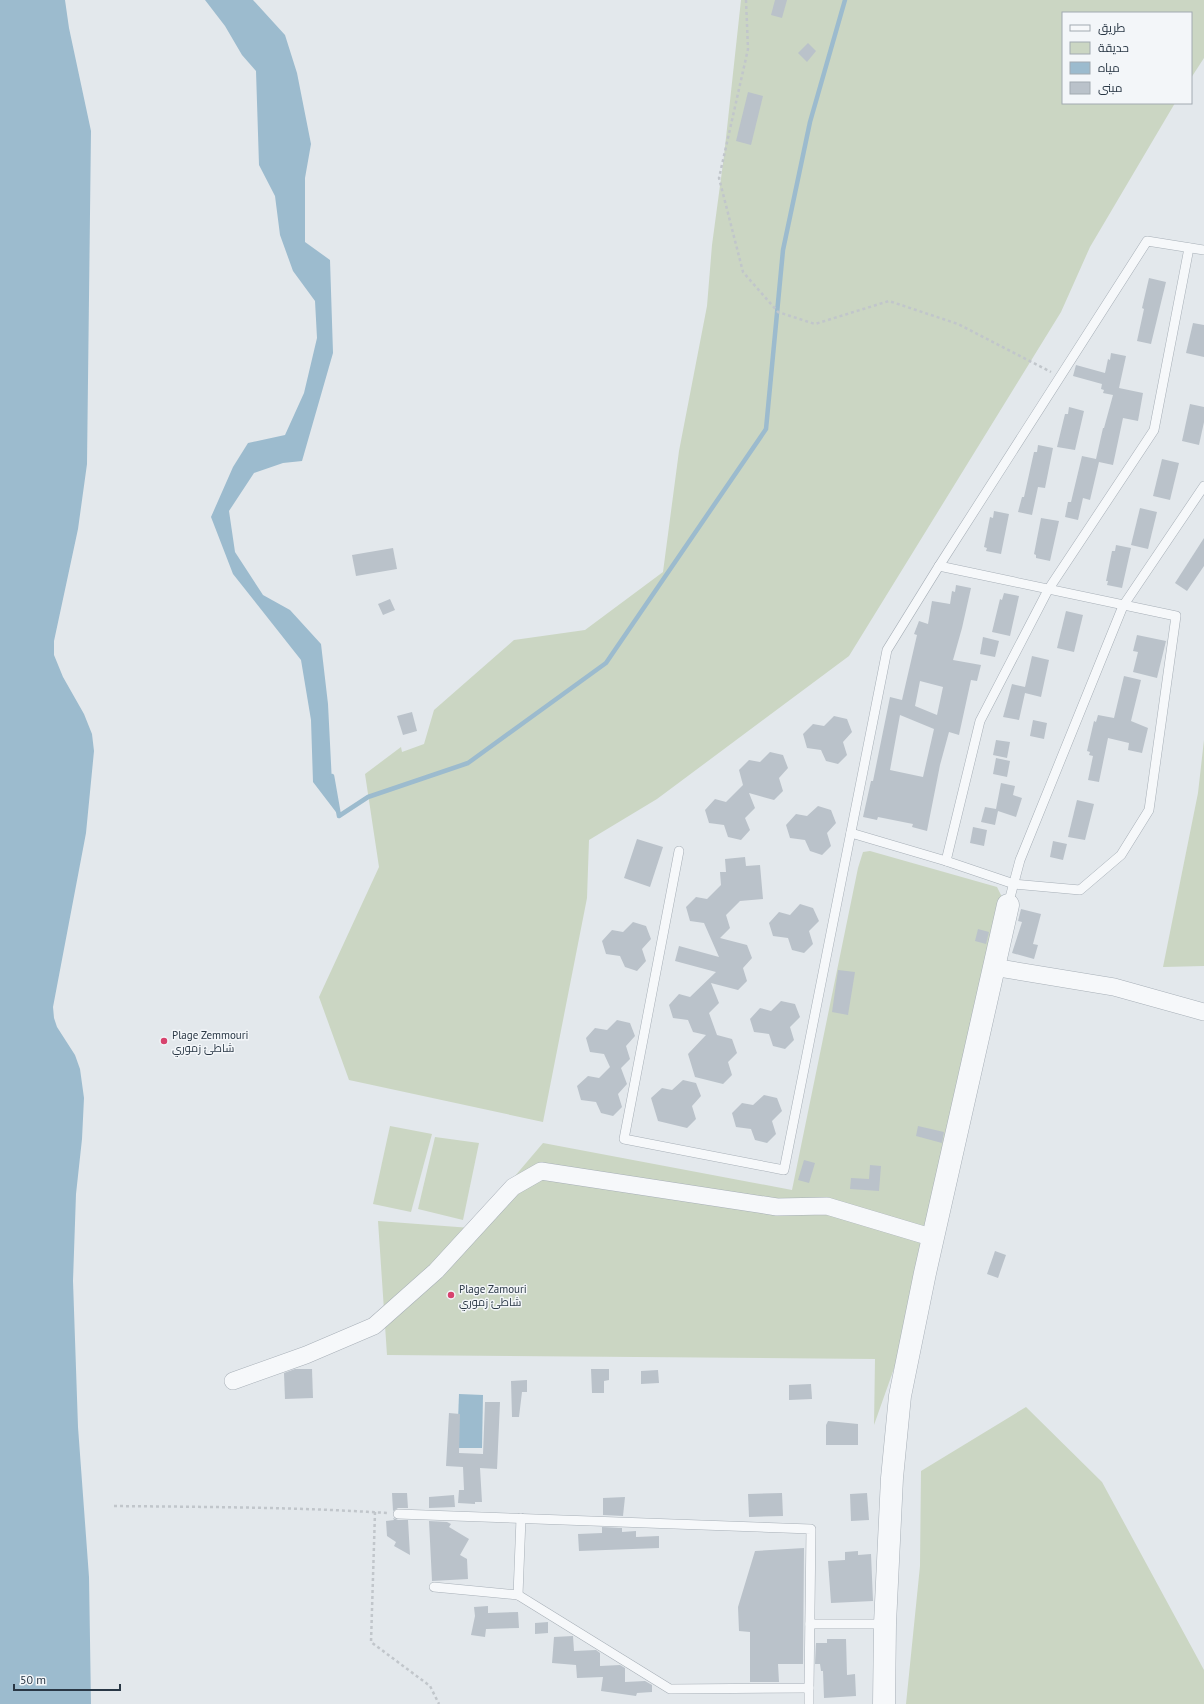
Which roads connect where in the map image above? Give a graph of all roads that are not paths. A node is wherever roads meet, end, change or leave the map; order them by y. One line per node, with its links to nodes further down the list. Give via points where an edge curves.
1 (1189, 248): 2 (lane); 4 (lane, via 1147,241); 5 (lane, via 1154,430)
2 (1204, 250)
3 (1204, 486): 6 (lane)
4 (939, 566): 5 (lane); 7 (lane, via 887,650)
5 (1048, 590): 6 (lane); 9 (lane, via 980,721)
6 (1123, 606): 10 (lane, via 1020,860); 10 (lane, via 1176,616 1149,810 1121,855 1080,890)
7 (851, 833): 8 (lane, via 784,1170 624,1139); 9 (lane)
8 (679, 851)
9 (946, 861): 10 (lane)
10 (1014, 884): 11 (lane)
11 (1008, 905): 12 (street)
12 (993, 967): 13 (street, via 1114,987); 14 (street)
13 (1204, 1012)
14 (934, 1238): 15 (street, via 827,1206 777,1207 541,1171 513,1187 436,1270 374,1326 306,1355); 21 (street, via 900,1396 892,1478)
15 (233, 1381)
16 (398, 1514): 17 (lane)
17 (521, 1518): 19 (lane); 20 (lane, via 811,1529)
18 (434, 1587): 19 (lane)
19 (518, 1596): 22 (lane, via 670,1689)
20 (810, 1624): 21 (lane); 22 (lane)
21 (885, 1624): 24 (street)
22 (809, 1688): 23 (lane)
23 (809, 1704)
24 (884, 1704)

